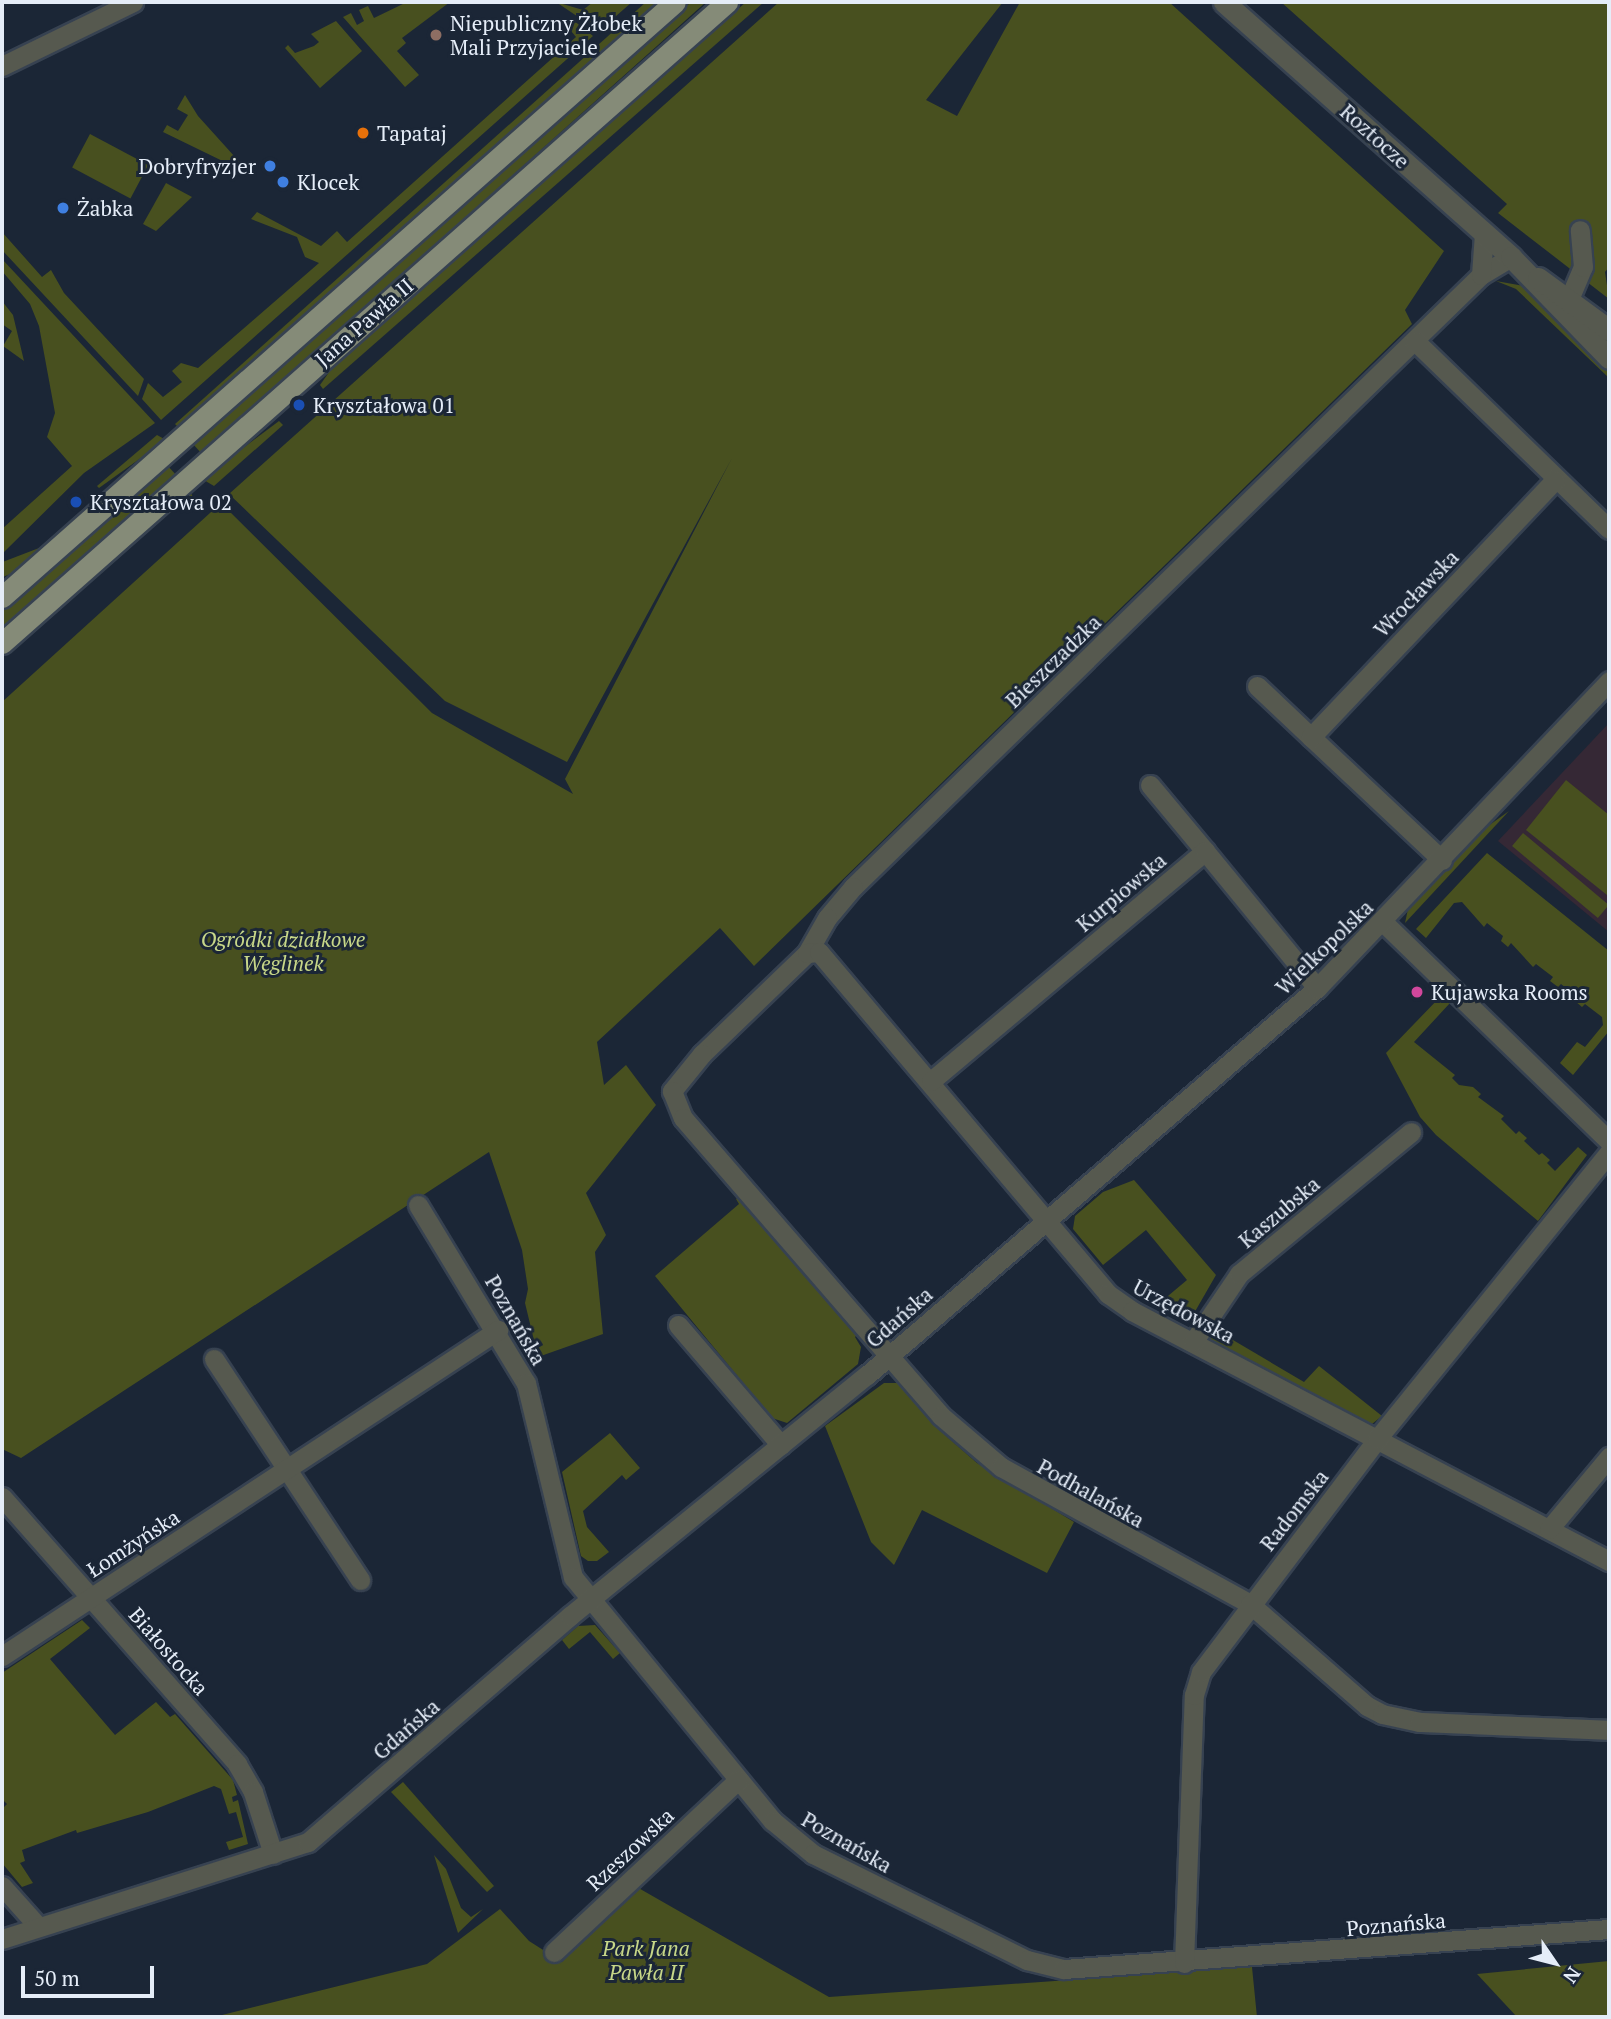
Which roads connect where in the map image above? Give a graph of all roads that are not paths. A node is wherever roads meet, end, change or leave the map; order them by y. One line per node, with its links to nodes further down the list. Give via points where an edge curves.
1 (133, 2): 5 (street)
2 (676, 2): 16 (main road, Jana Pawła II)
3 (727, 2): 17 (main road, Jana Pawła II)
4 (1224, 2): 7 (street, Roztocze)
5 (2, 66)
6 (1580, 230): 10 (street, via 1583,267)
7 (1484, 233): 8 (street, Roztocze); 9 (street)
8 (1518, 263): 9 (street, Bieszczadzka); 10 (street, Roztocze); 13 (street, Roztocze, via 1553,305)
9 (1481, 275): 12 (street, Bieszczadzka)
10 (1570, 298): 11 (street, Roztocze)
11 (1609, 330)
12 (1415, 341): 14 (street); 25 (street, Bieszczadzka, via 853,887 827,918)
13 (1609, 358)
14 (1555, 480): 15 (street); 20 (street, Wrocławska)
15 (1609, 529)
16 (2, 597)
17 (2, 643)
18 (1609, 681): 23 (street, Wielkopolska)
19 (1257, 686): 20 (street)
20 (1311, 737): 23 (street)
21 (1150, 785): 22 (street)
22 (1205, 851): 26 (street); 27 (street, Kurpiowska)
23 (1442, 860): 24 (street, Wielkopolska)
24 (1383, 922): 26 (street, Wielkopolska); 30 (street)
25 (807, 953): 27 (street, Urzędowska, via 820,952); 28 (street, Bieszczadzka, via 702,1054)
26 (1317, 988): 33 (street, Wielkopolska)
27 (931, 1081): 33 (street, Urzędowska)
28 (671, 1091): 37 (street, Podhalańska, via 682,1118)
29 (1411, 1132): 36 (street, Kaszubska, via 1239,1275)
30 (1609, 1141)
31 (1609, 1152): 39 (street, Radomska)
32 (418, 1205): 35 (street, Poznańska)
33 (1047, 1222): 36 (street, Urzędowska, via 1108,1294); 37 (street, Gdańska)
34 (678, 1325): 40 (street)
35 (498, 1330): 42 (street, Łomżyńska); 48 (street, Poznańska, via 527,1383 568,1569)
36 (1193, 1342): 39 (street, Urzędowska)
37 (889, 1355): 40 (street, Gdańska); 49 (street, Podhalańska, via 980,1453 1086,1518)
38 (214, 1359): 42 (street)
39 (1377, 1440): 44 (street, Urzędowska); 49 (street, Radomska)
40 (781, 1446): 48 (street, Gdańska)
41 (1609, 1457): 44 (street)
42 (288, 1468): 46 (street); 47 (street, Łomżyńska)
43 (2, 1497): 47 (street, Białostocka)
44 (1549, 1530): 45 (street, Urzędowska)
45 (1609, 1561)
46 (360, 1580)
47 (91, 1597): 50 (street, Łomżyńska); 53 (street, Białostocka, via 237,1764 253,1792)
48 (592, 1598): 52 (street, Poznańska); 53 (street, Gdańska, via 326,1828 308,1842)
49 (1250, 1604): 51 (street, Podhalańska, via 1382,1714 1419,1723); 59 (street, Radomska, via 1201,1672 1194,1695)
50 (2, 1656)
51 (1609, 1730)
52 (738, 1780): 58 (street, Rzeszowska); 59 (street, Poznańska, via 796,1843 1027,1960 1064,1969)
53 (272, 1854): 55 (street, Gdańska)
54 (2, 1886): 55 (street)
55 (36, 1924): 57 (street, Gdańska)
56 (1609, 1929): 59 (street, Poznańska)
57 (2, 1938)
58 (554, 1952)
59 (1184, 1963)

